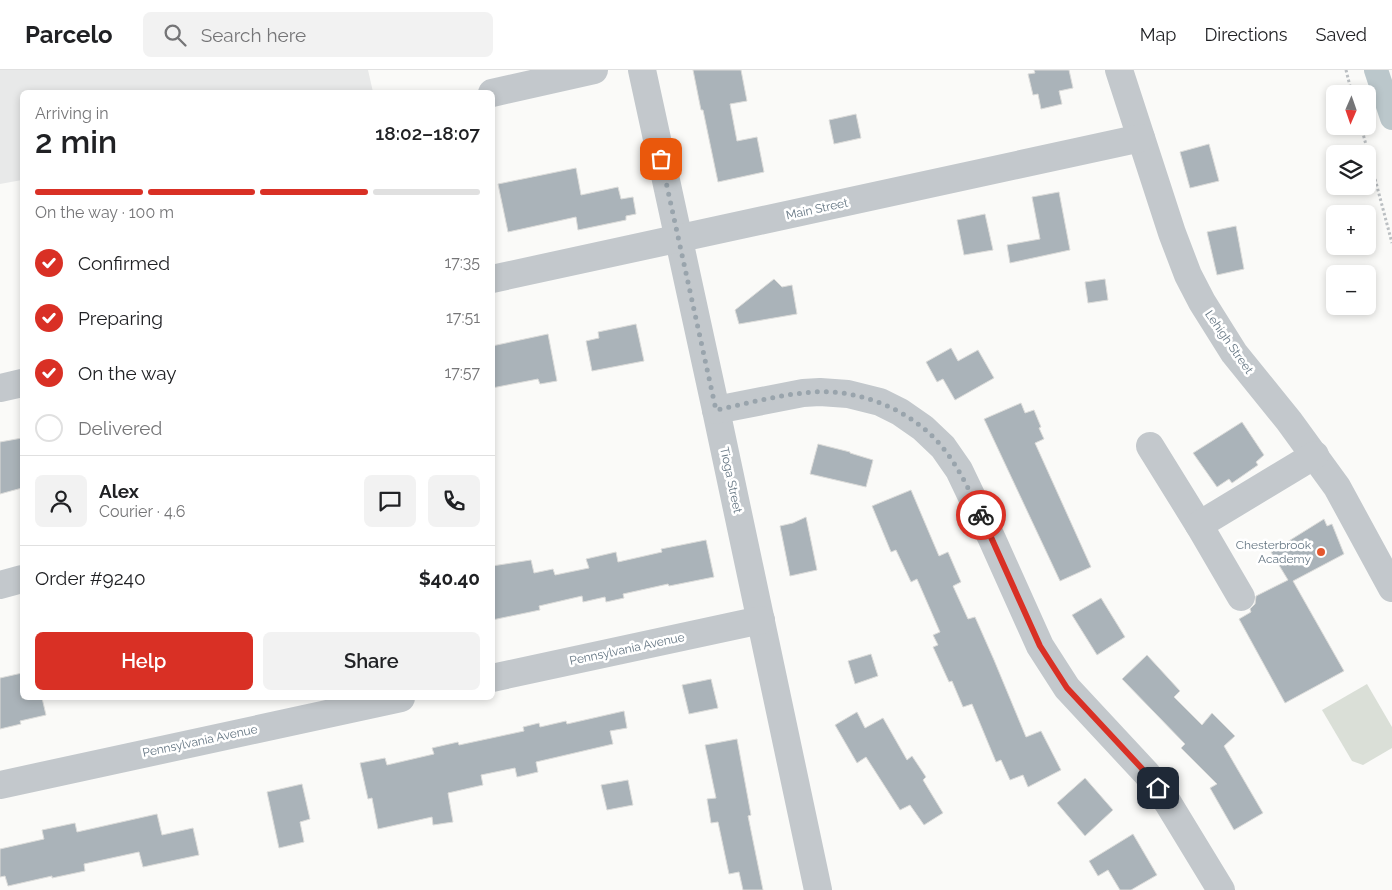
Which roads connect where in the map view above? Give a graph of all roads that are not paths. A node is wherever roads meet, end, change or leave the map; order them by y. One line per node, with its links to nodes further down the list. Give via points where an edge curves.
1 (594, 70): 4 (street)
2 (642, 70): 6 (street, Tioga Street)
3 (1119, 70): 5 (street, Lehigh Street)
4 (495, 92)
5 (1141, 138): 6 (street, Main Street); 12 (street, Lehigh Street, via 1172,233 1202,302 1234,353)
6 (679, 239): 7 (street, Main Street); 10 (street, Tioga Street)
7 (495, 278)
8 (20, 383): 9 (street)
9 (0, 388)
10 (716, 410): 18 (street, Tioga Street); 24 (street, via 803,392 848,394 880,402 900,412 943,447 959,470 1040,646 1067,688 1147,774)
11 (1150, 446): 13 (street)
12 (1314, 455): 13 (street); 16 (street, Lehigh Street, via 1338,487)
13 (1199, 525): 17 (street)
14 (20, 579): 15 (street)
15 (0, 584)
16 (1392, 588)
17 (1242, 596)
18 (761, 620): 19 (street, Pennsylvania Avenue); 23 (street, Tioga Street)
19 (495, 677)
20 (381, 700): 21 (street, Pennsylvania Avenue)
21 (313, 707): 22 (street, Pennsylvania Avenue)
22 (0, 785)
23 (818, 890)
24 (1220, 890)

